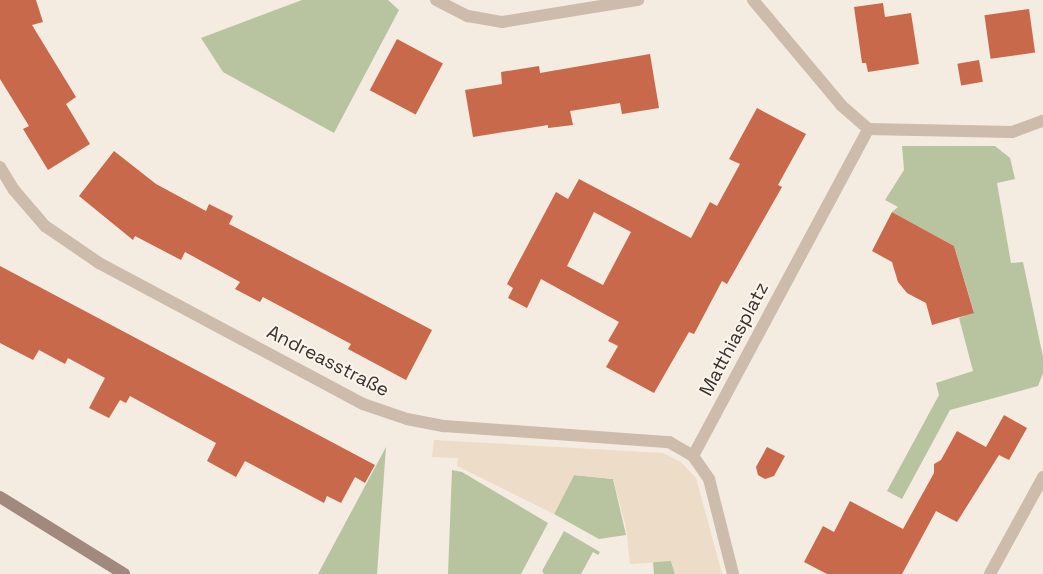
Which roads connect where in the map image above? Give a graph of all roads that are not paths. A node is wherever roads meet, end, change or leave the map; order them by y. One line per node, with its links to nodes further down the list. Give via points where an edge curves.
1 (436, 0): 2 (street, via 468,16 502,22)
2 (638, 0)
3 (753, 0): 5 (street, via 842,106)
4 (1043, 121): 5 (street, via 1012,132)
5 (868, 129): 7 (street, Matthiasplatz)
6 (0, 167): 7 (street, Andreasstraße, via 14,190 45,226 99,262 363,404 407,419 444,426 669,442)
7 (693, 456): 11 (street, via 709,478)
8 (1043, 477): 12 (street)
9 (0, 497): 10 (main road)
10 (124, 574)
11 (733, 574)
12 (990, 574)

